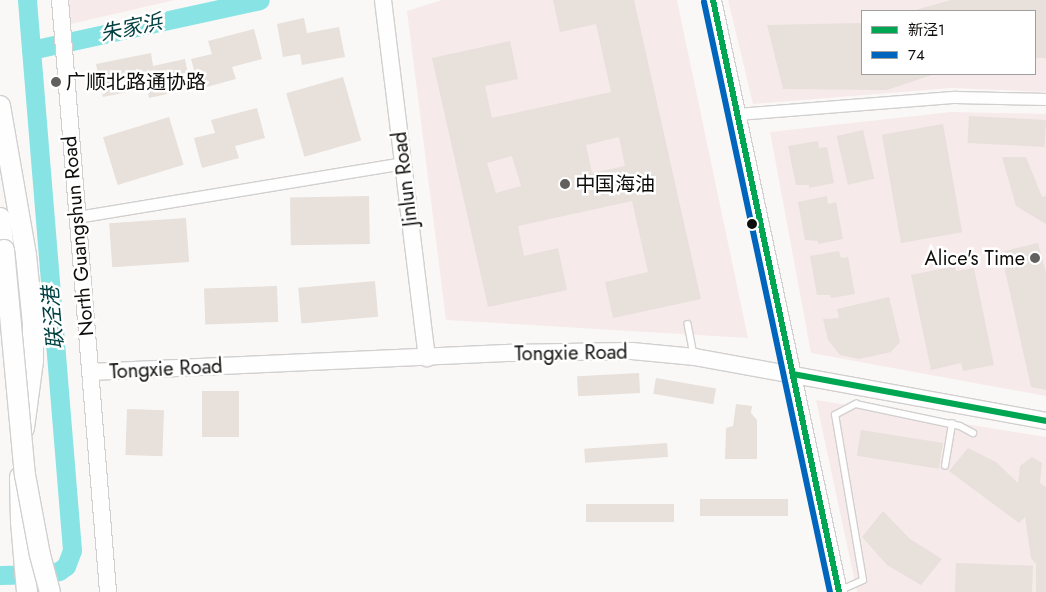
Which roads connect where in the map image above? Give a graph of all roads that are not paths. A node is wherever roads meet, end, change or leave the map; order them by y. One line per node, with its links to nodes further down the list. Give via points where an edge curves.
1 (60, 0): 8 (street, North Guangshun Road)
2 (383, 0): 7 (street, Jinlun Road)
3 (713, 0): 6 (street)
4 (1046, 99): 6 (street, via 955,97)
5 (0, 106): 19 (highway, via 26,255 33,324 33,361 20,477)
6 (737, 114): 14 (street)
7 (403, 163): 8 (street); 12 (street, Jinlun Road)
8 (77, 217): 13 (street, North Guangshun Road)
9 (0, 218): 20 (highway, bridge, via 25,475)
10 (688, 324): 11 (lane)
11 (695, 357): 12 (street, Tongxie Road, via 602,350); 14 (street, Tongxie Road)
12 (427, 358): 13 (street, Tongxie Road)
13 (90, 372): 21 (street, North Guangshun Road)
14 (793, 374): 15 (street, Tongxie Road); 22 (street)
15 (1046, 421)
16 (952, 424): 17 (lane); 18 (lane); 22 (lane, via 856,404 835,415 863,580)
17 (973, 433)
18 (945, 466)
19 (27, 592)
20 (50, 592)
21 (108, 592)
22 (839, 592)

